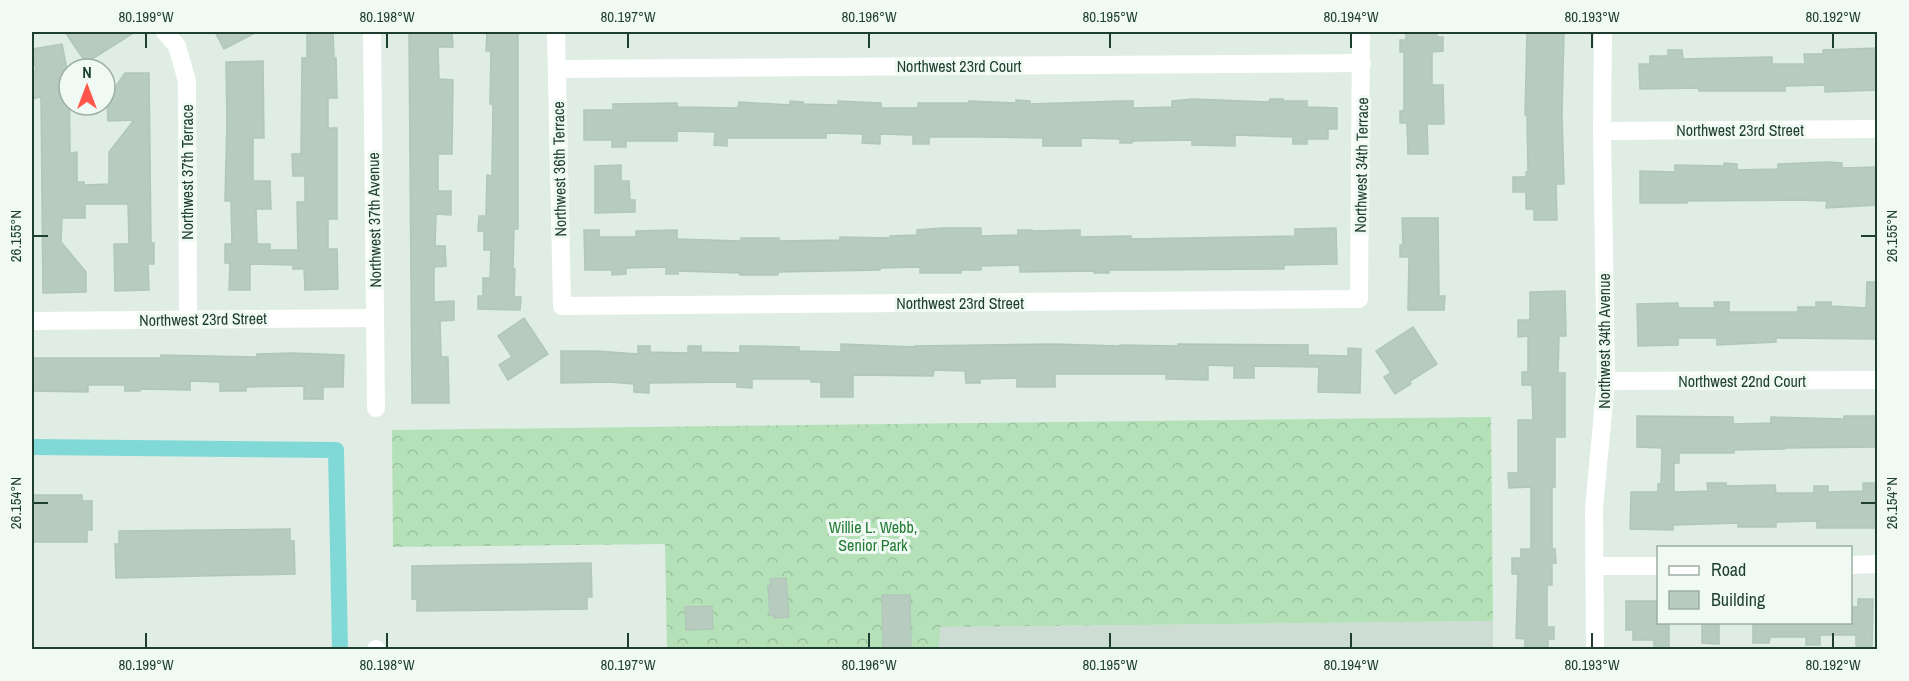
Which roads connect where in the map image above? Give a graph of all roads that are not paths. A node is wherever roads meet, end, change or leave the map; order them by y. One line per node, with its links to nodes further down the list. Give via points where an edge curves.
1 (165, 32): 13 (street, Northwest 37th Terrace, via 177,46 187,81)
2 (372, 32): 12 (street, Northwest 37th Avenue)
3 (556, 32): 7 (street, Northwest 36th Terrace)
4 (1361, 32): 6 (street, Northwest 34th Terrace)
5 (1603, 32): 9 (street, Northwest 34th Avenue)
6 (1362, 63): 7 (street, Northwest 23rd Court); 10 (street, Northwest 34th Terrace)
7 (557, 69): 11 (street, Northwest 36th Terrace)
8 (1878, 129): 9 (street, Northwest 23rd Street)
9 (1602, 131): 16 (street, Northwest 34th Avenue)
10 (1359, 299): 11 (street, Northwest 23rd Street)
11 (562, 306)
12 (375, 318): 13 (street, Northwest 23rd Street); 17 (street, Northwest 37th Avenue)
13 (188, 319): 14 (street, Northwest 23rd Street)
14 (32, 321)
15 (1878, 380): 16 (street, Northwest 22nd Court)
16 (1606, 381): 20 (street, Northwest 34th Avenue, via 1594,508)
17 (376, 408)
18 (1878, 564): 19 (street)
19 (1852, 565)
20 (1594, 566): 21 (street); 22 (street, Northwest 34th Avenue)
21 (1657, 566)
22 (1595, 650)

